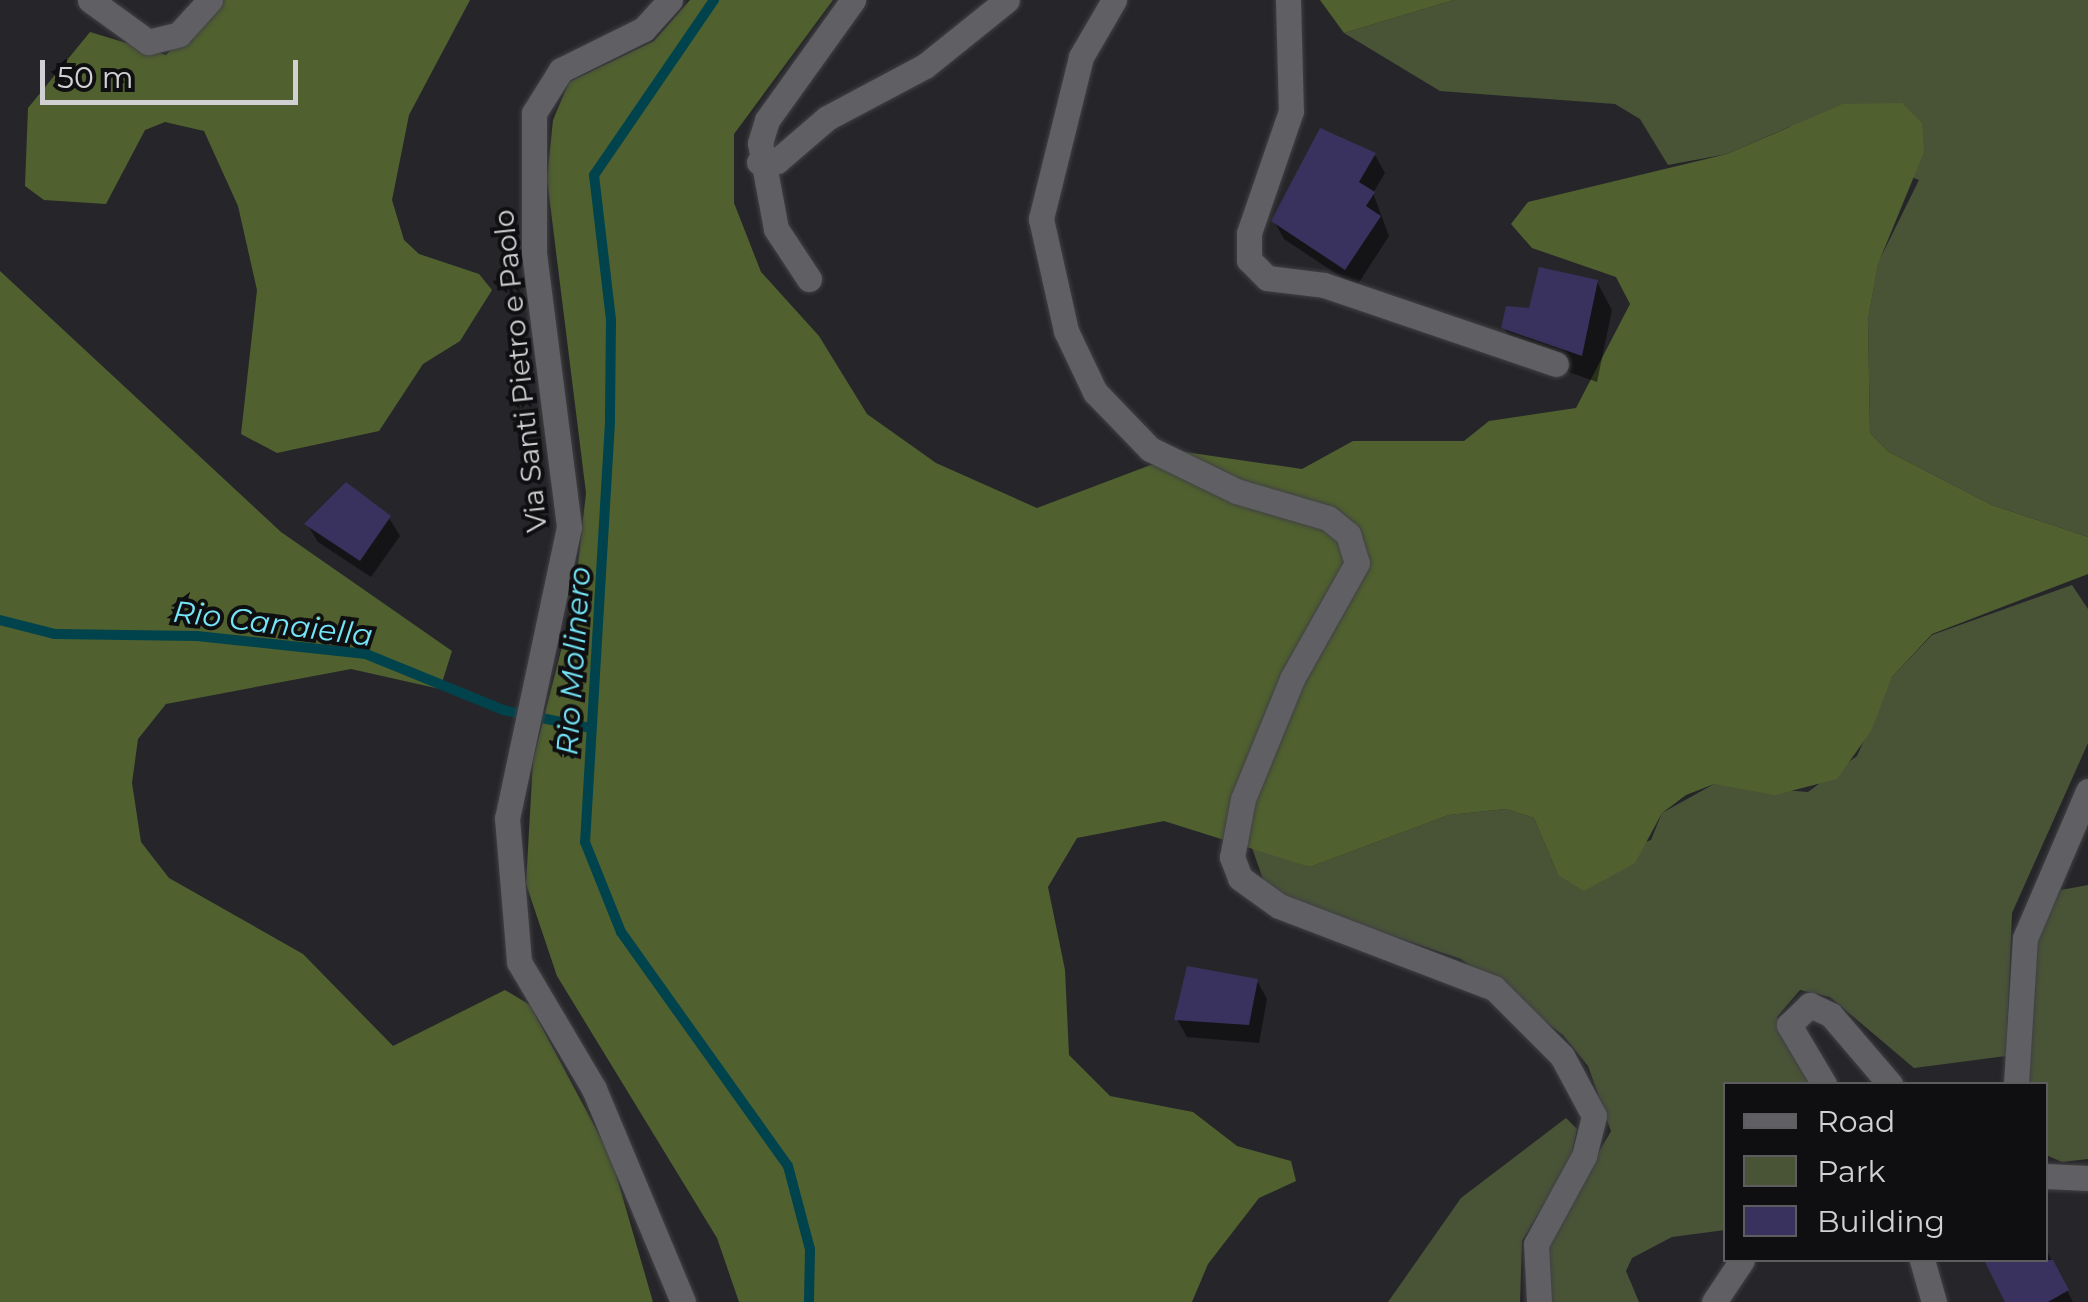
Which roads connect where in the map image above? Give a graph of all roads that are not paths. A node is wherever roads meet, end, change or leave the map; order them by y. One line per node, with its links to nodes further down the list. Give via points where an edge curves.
1 (90, 0): 2 (street, via 148,42 179,34)
2 (210, 0)
3 (670, 0): 19 (street, Via Santi Pietro e Paolo, via 644,29 561,70 534,114 534,253 569,527 506,818 510,927 519,962 594,1089)
4 (853, 0): 8 (street, via 767,120)
5 (1007, 0): 8 (street, via 925,66 827,118 777,160)
6 (1114, 0): 20 (street, via 1081,57 1042,219 1066,331 1094,392 1150,449 1236,491 1328,518 1348,534 1357,564 1292,679 1244,798 1232,857 1240,878 1279,906 1494,988 1562,1056 1594,1116 1584,1156 1536,1244)
7 (1288, 0): 10 (street, via 1291,111 1249,233 1248,260 1267,278 1324,285)
8 (759, 162): 9 (street, via 776,229)
9 (809, 279)
10 (1556, 364)
11 (2088, 790): 14 (street, via 2024,938)
12 (1823, 1082): 13 (street, via 1789,1025 1810,1005 1831,1016)
13 (1888, 1082)
14 (2016, 1082)
15 (2048, 1176): 16 (street)
16 (2088, 1178)
17 (1741, 1262): 21 (street)
18 (1923, 1262): 22 (street)
19 (682, 1302)
20 (1539, 1302)
21 (1714, 1302)
22 (1934, 1302)

